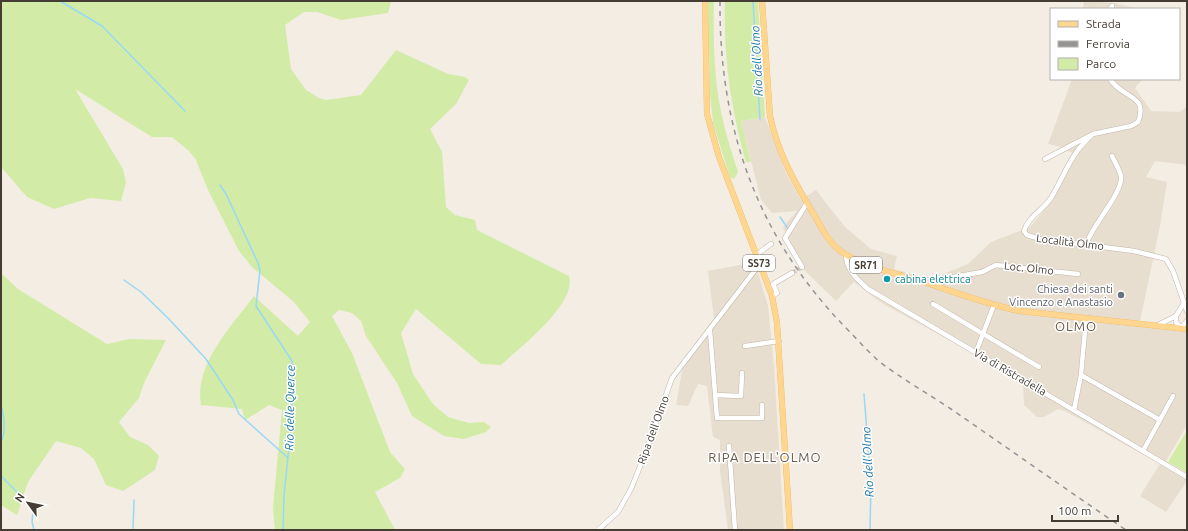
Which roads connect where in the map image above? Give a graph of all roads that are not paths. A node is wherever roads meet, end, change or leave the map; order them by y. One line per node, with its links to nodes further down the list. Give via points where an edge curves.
1 (705, 1): 10 (main road, SS73, via 707,114 719,157)
2 (762, 1): 7 (main road, SR71, via 770,116 788,171)
3 (1111, 80): 4 (street, via 1123,93 1139,102 1140,116 1138,122 1131,126)
4 (1093, 134): 6 (street); 9 (street, Località Olmo, via 1071,159 1044,207 1026,222 1024,231 1027,235 1040,240)
5 (1112, 156): 9 (street, via 1121,177 1118,193 1088,236)
6 (1045, 159)
7 (806, 203): 11 (main road, SR71, via 828,238); 13 (street, via 785,238)
8 (771, 244): 10 (street)
9 (1086, 245): 18 (street, Località Olmo, via 1134,251 1166,259)
10 (756, 255): 12 (main road, SS73)
11 (846, 255): 16 (main road, SR71, via 864,264); 31 (street, Via di Ristradella, via 853,275 868,289)
12 (759, 264): 17 (main road, SS73); 27 (street, Ripa dell'Olmo)
13 (802, 267)
14 (792, 273): 17 (street, via 773,284 777,293)
15 (1078, 274): 16 (street, Loc. Olmo, via 996,265 982,272 948,278)
16 (937, 286): 20 (main road, SR71)
17 (772, 296): 29 (main road, SS73)
18 (1184, 303): 21 (street); 22 (street)
19 (933, 304): 28 (street)
20 (994, 305): 23 (main road, SR71, via 1020,311); 28 (street)
21 (1187, 311)
22 (1176, 316): 25 (street); 26 (street, via 1176,322)
23 (1088, 318): 25 (main road, SR71); 34 (street)
24 (1187, 321): 26 (street)
25 (1158, 325): 26 (main road, SR71)
26 (1184, 328)
27 (710, 331): 35 (street); 43 (street, Ripa dell'Olmo, via 672,378 631,489 618,512)
28 (982, 334): 31 (street); 32 (street)
29 (779, 341): 30 (street); 45 (main road, SS73)
30 (745, 346)
31 (976, 352): 38 (street, Via di Ristradella)
32 (1039, 367)
33 (742, 374): 35 (street, via 741,396)
34 (1081, 375): 38 (street); 39 (street)
35 (715, 395): 37 (street, via 717,418 762,418)
36 (1173, 396): 39 (street)
37 (762, 405)
38 (1074, 410): 41 (street, Via di Ristradella)
39 (1160, 420): 41 (street)
40 (728, 446): 44 (street)
41 (1143, 451): 42 (street, Via di Ristradella)
42 (1187, 477)
43 (598, 530)
44 (735, 530)
45 (790, 530)

